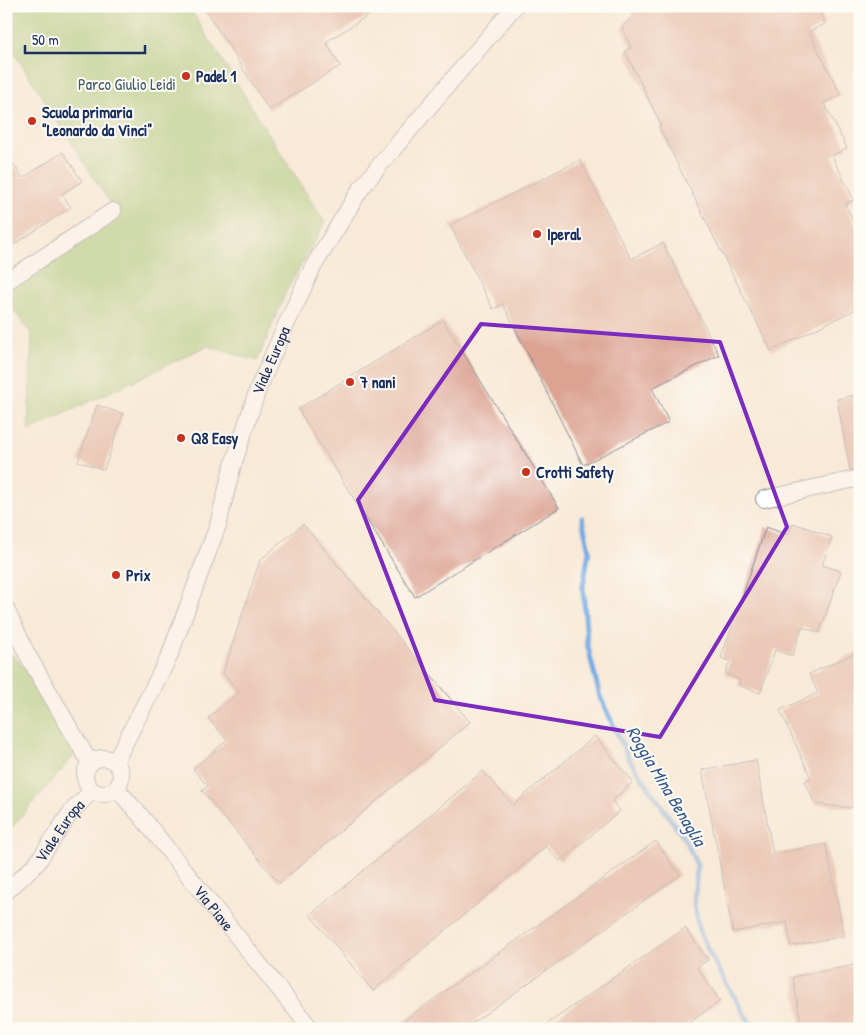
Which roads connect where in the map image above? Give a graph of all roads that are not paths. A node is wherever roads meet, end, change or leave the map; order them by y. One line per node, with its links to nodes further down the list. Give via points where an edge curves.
1 (515, 6): 8 (street, Viale Europa, via 360,190 313,267 258,389 232,468 218,525 169,657)
2 (113, 211): 3 (street)
3 (6, 282)
4 (860, 478): 5 (street)
5 (764, 499)
6 (6, 609): 7 (street)
7 (10, 628): 9 (street)
8 (115, 762): 9 (street, via 100,758); 10 (street, via 121,772)
9 (90, 763): 11 (street, Viale Europa, via 85,777)
10 (116, 788): 11 (street, Viale Europa, via 107,793); 13 (street, Via Piave)
11 (92, 791): 12 (street, Viale Europa, via 71,812 37,863)
12 (6, 892)
13 (311, 1029)

